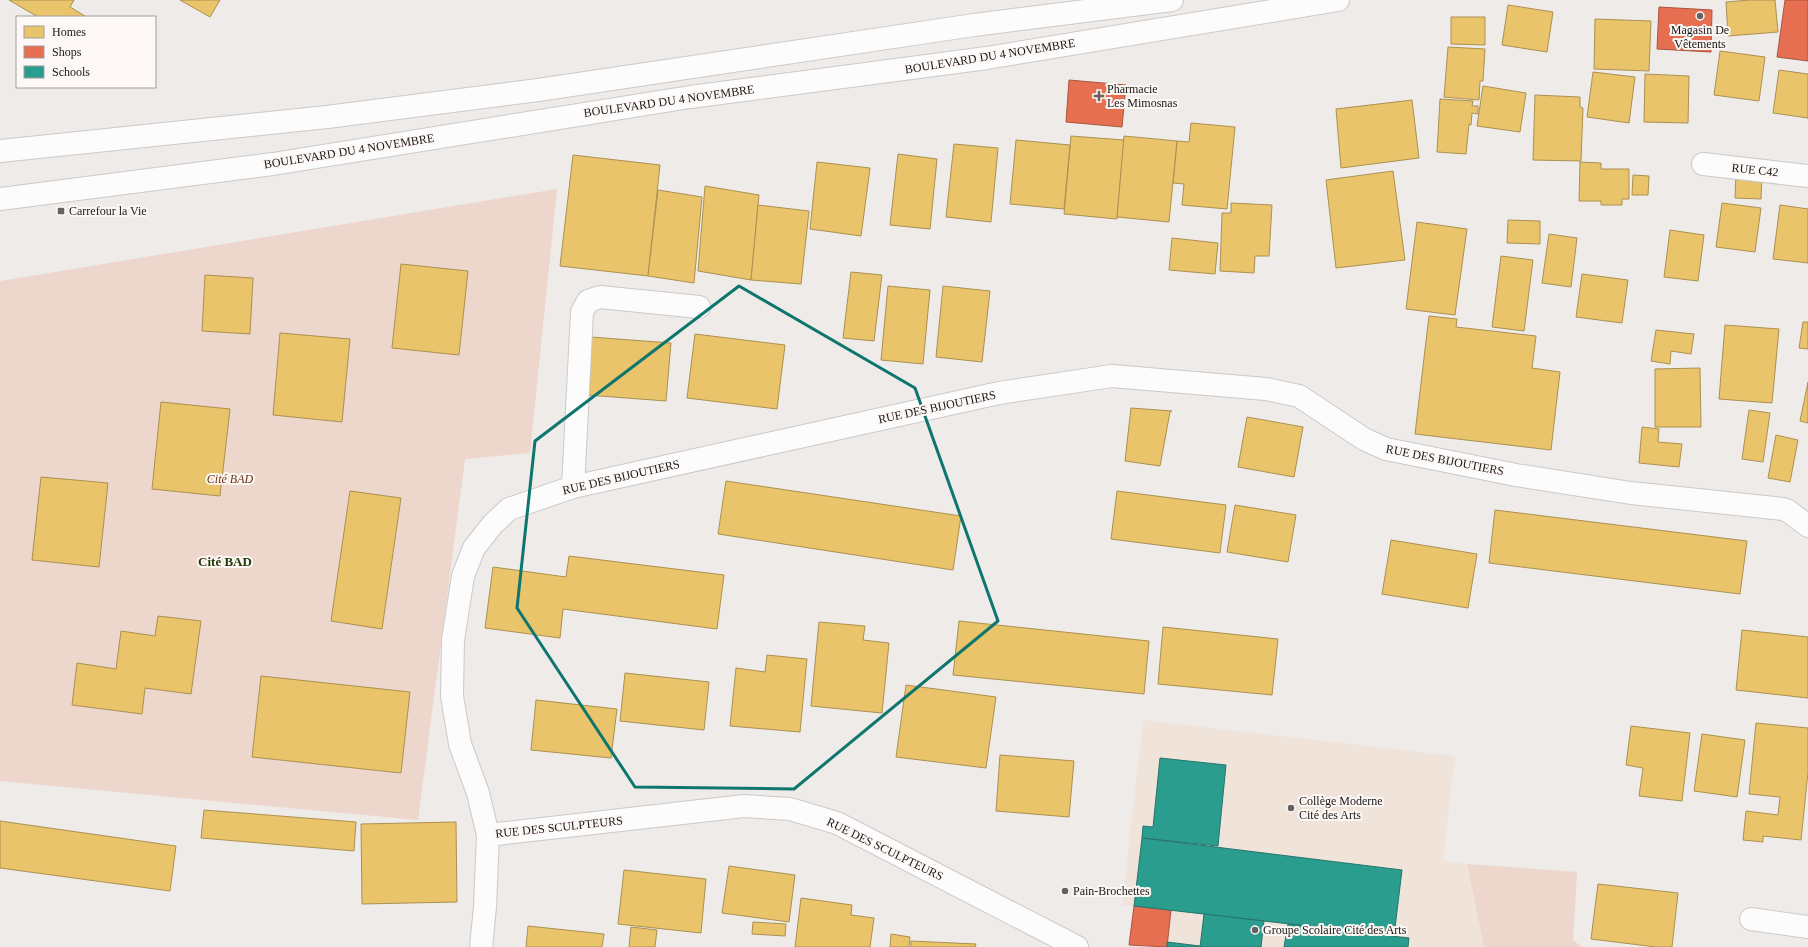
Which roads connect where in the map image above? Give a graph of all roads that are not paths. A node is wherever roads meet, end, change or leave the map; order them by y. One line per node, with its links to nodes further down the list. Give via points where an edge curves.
1 (1172, 0): 3 (street, via 959,27 538,90 327,117)
2 (1338, 0): 6 (street, BOULEVARD DU 4 NOVEMBRE, via 987,58 690,97 273,164)
3 (0, 152)
4 (1703, 164): 5 (street, RUE C42)
5 (1808, 176)
6 (0, 200)
7 (699, 307): 8 (street, via 600,297 588,301 582,312)
8 (573, 487): 9 (street, RUE DES BIJOUTIERS, via 999,393 1112,376 1285,392 1299,396 1364,439 1386,449 1516,475 1631,493 1783,509); 10 (street, RUE DES BIJOUTIERS, via 509,509 474,548 463,576 453,640 452,696 460,744 478,793)
9 (1808, 526)
10 (488, 835): 13 (street, RUE DES BIJOUTIERS, via 485,907); 14 (street, RUE DES SCULPTEURS, via 744,806 790,809 837,823)
11 (1751, 919): 12 (street)
12 (1808, 927)
13 (480, 947)
14 (1077, 947)

